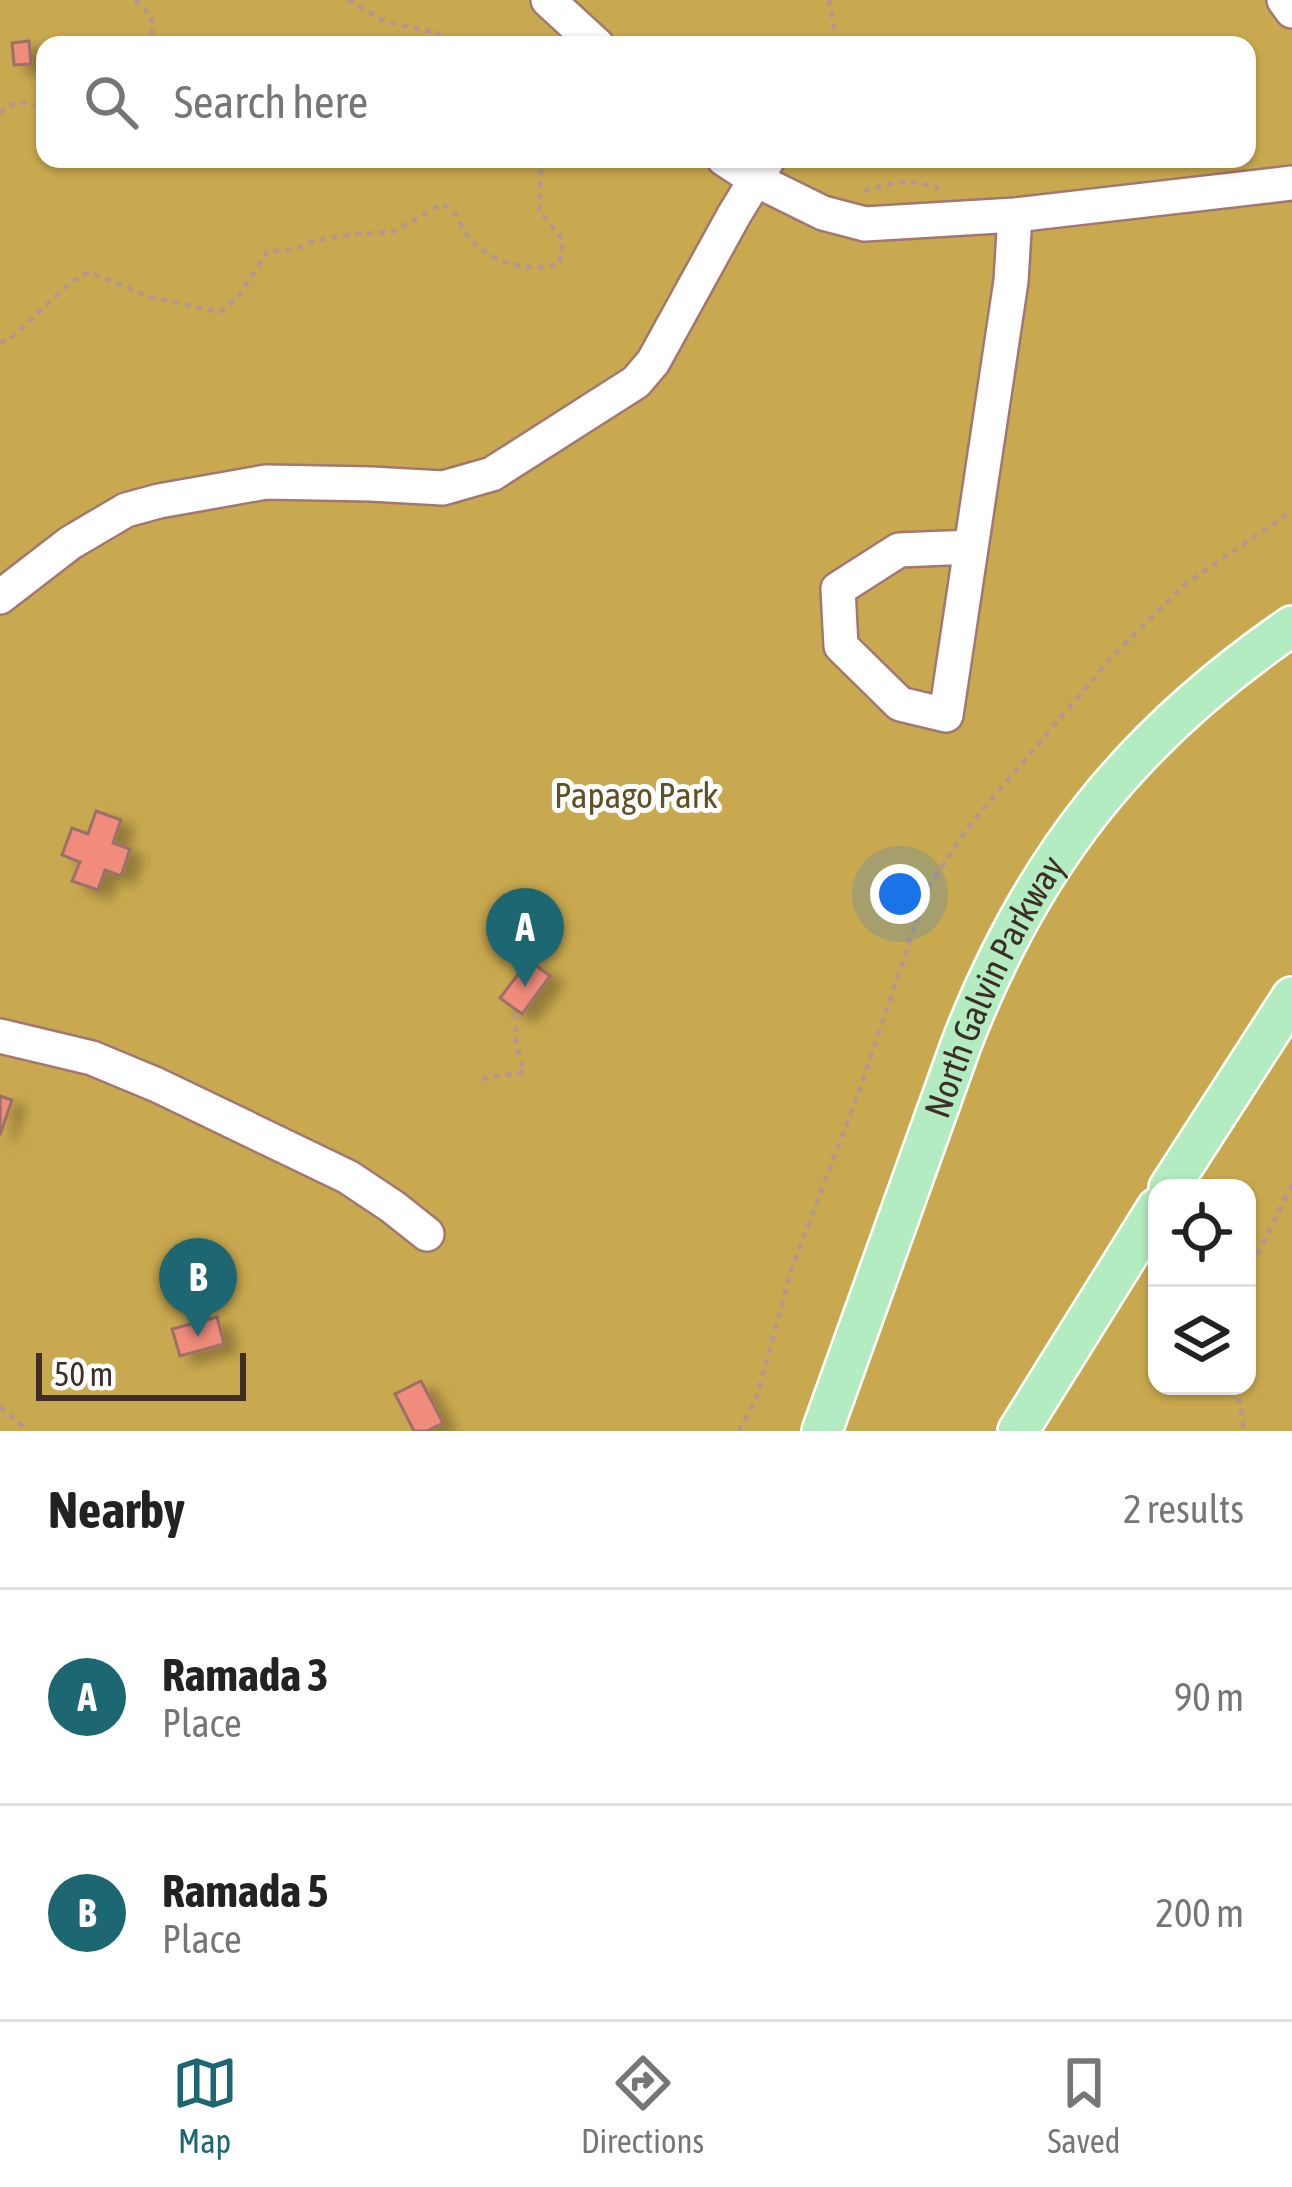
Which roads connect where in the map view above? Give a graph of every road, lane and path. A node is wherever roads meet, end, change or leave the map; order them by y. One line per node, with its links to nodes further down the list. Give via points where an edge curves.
1 (135, 0): 8 (path, via 154,25)
2 (348, 0): 9 (path, via 386,22)
3 (548, 0): 10 (street)
4 (829, 0): 7 (path)
5 (1284, 0): 6 (street)
6 (1292, 11)
7 (835, 34)
8 (151, 36)
9 (439, 36)
10 (587, 36)
11 (36, 105): 12 (path, via 24,101)
12 (0, 113)
13 (534, 168): 17 (path, via 541,172 539,210 563,240 560,264 519,267 489,254 442,204 392,232 268,251 220,311 150,297 88,272)
14 (762, 169): 16 (street, via 823,213 865,224); 20 (street, via 667,342 636,382 492,474 443,488 266,482 159,501 70,543)
15 (1292, 183): 16 (street)
16 (1015, 215): 19 (street)
17 (0, 342)
18 (1292, 512): 34 (path, via 1184,585 1112,657 968,827 928,888)
19 (971, 547): 19 (street, via 898,550 838,589 841,646 900,704 946,715)
20 (0, 597)
21 (1292, 626): 35 (main road, North Galvin Parkway, via 1150,742 1024,908 983,987)
22 (1292, 997): 26 (main road)
23 (516, 1013): 25 (path, via 524,1072)
24 (0, 1036): 29 (street, via 92,1058 190,1100 347,1178)
25 (482, 1079)
26 (1175, 1179)
27 (1292, 1184): 30 (path)
28 (1148, 1222): 36 (main road)
29 (428, 1234)
30 (1256, 1258)
31 (1238, 1395): 37 (path)
32 (0, 1407): 33 (path)
33 (29, 1431)
34 (739, 1431)
35 (822, 1431)
36 (1018, 1431)
37 (1244, 1431)

